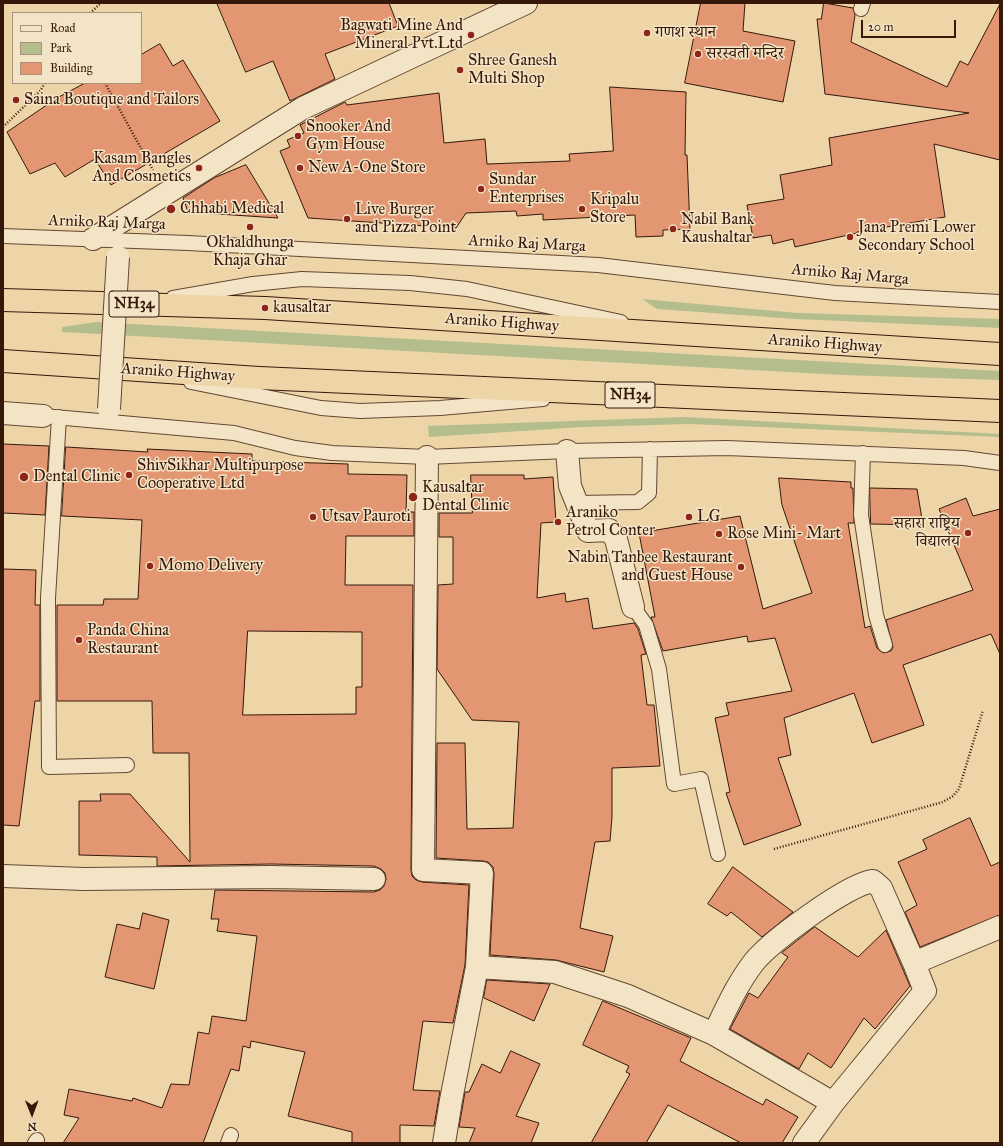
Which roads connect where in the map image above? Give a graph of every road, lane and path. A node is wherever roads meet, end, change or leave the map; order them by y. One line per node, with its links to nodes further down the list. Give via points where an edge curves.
1 (101, 3): 3 (path)
2 (526, 3): 7 (street, via 303,108)
3 (91, 12)
4 (44, 84): 6 (path, via 40,91)
5 (106, 84): 7 (path)
6 (3, 127)
7 (166, 193): 9 (street)
8 (3, 236): 9 (lane, Arniko Raj Marga)
9 (93, 239): 12 (lane, Arniko Raj Marga, via 598,265 835,292)
10 (118, 256): 17 (street, bridge)
11 (3, 300): 13 (highway, Araniko Highway / NH34)
12 (1000, 302)
13 (135, 304): 14 (highway, Araniko Highway / NH34, via 265,308); 14 (lane, via 253,284 302,279 410,283 467,290)
14 (680, 335): 15 (highway, Araniko Highway / NH34)
15 (1000, 354)
16 (3, 361): 18 (highway, Araniko Highway / NH34, via 260,378)
17 (109, 409)
18 (1000, 411)
19 (3, 413): 20 (street)
20 (51, 417): 24 (lane, via 234,433 294,448 332,453); 30 (lane, via 49,767)
21 (650, 449): 22 (lane); 23 (lane, via 727,448); 26 (lane, via 649,493 638,502)
22 (568, 451): 24 (lane); 26 (street, via 570,486)
23 (863, 454): 25 (lane, via 964,458); 28 (lane, via 861,515 876,615)
24 (427, 457): 37 (street, via 423,870 482,873)
25 (1000, 463)
26 (577, 503): 27 (street, via 588,531 609,530 616,538)
27 (633, 607): 32 (lane, via 646,624 659,669 674,784 701,779)
28 (885, 645)
29 (983, 710): 31 (path, via 958,789 953,796 943,802)
30 (127, 766)
31 (774, 849)
32 (718, 854)
33 (3, 876): 34 (street, via 84,879)
34 (374, 879)
35 (1000, 927): 36 (street)
36 (914, 963): 38 (street, via 881,888 873,881 863,882 816,911 755,961 736,990); 39 (street, via 925,990)
37 (477, 967): 38 (street, via 555,972 628,996); 40 (street)
38 (714, 1034): 39 (street)
39 (833, 1103): 41 (street)
40 (444, 1143)
41 (804, 1143)

